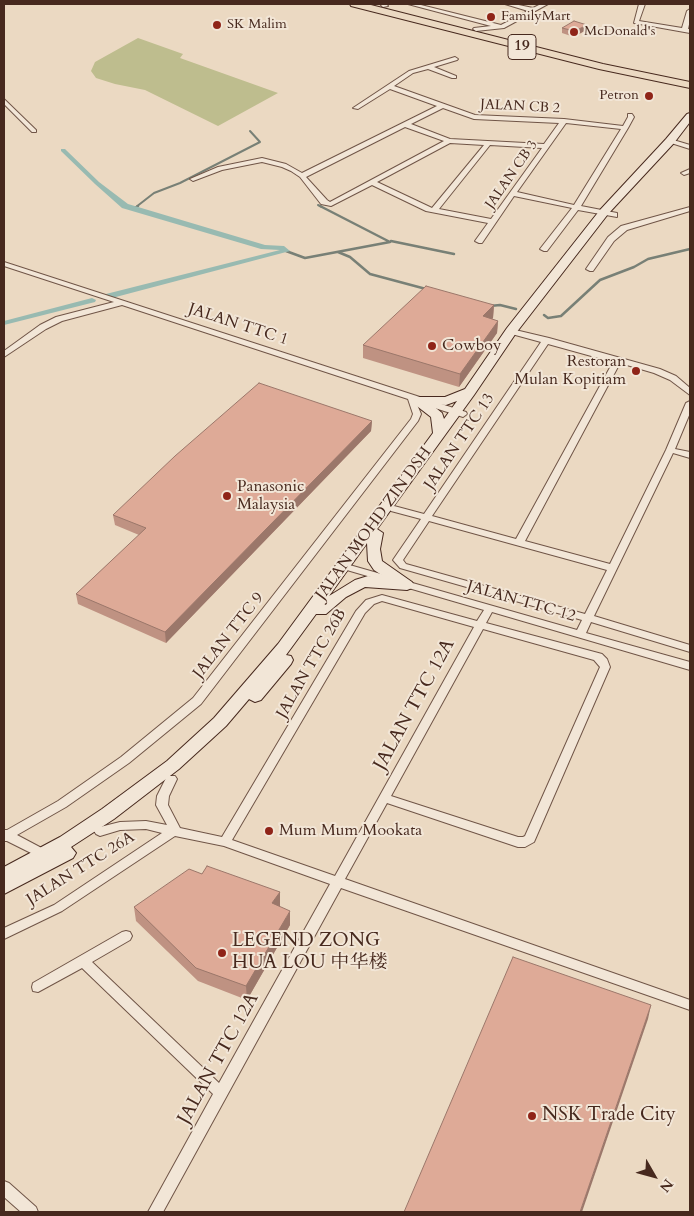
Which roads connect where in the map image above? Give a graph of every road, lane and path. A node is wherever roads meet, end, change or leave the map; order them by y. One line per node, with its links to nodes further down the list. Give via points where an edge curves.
1 (355, 4): 14 (highway, 19, via 603,67)
2 (381, 4): 10 (highway, 19, via 476,29)
3 (411, 4): 10 (street)
4 (508, 4): 7 (street)
5 (545, 4): 7 (street)
6 (642, 4): 9 (street, via 636,22)
7 (533, 10): 10 (street)
8 (690, 11): 9 (street)
9 (687, 30)
10 (500, 31): 14 (highway, 19)
11 (455, 59): 12 (street)
12 (428, 67): 13 (street); 15 (street, via 411,72)
13 (454, 77)
14 (689, 83)
15 (389, 86): 17 (street, JALAN CB 2); 18 (street)
16 (4, 101): 25 (street)
17 (442, 106): 21 (street, JALAN CB 2, via 481,118); 22 (street)
18 (356, 108)
19 (630, 115): 23 (street)
20 (690, 116): 27 (main road, JALAN MOHD ZIN DSH)
21 (564, 121): 23 (street, JALAN CB 2); 29 (street, JALAN CB 3)
22 (404, 124): 26 (street); 31 (street)
23 (625, 128): 35 (street)
24 (690, 128): 27 (main road, JALAN MOHD ZIN DSH)
25 (34, 131)
26 (449, 142): 28 (street); 33 (street)
27 (674, 142): 30 (street); 38 (main road, JALAN MOHD ZIN DSH)
28 (488, 144): 29 (street); 37 (street)
29 (547, 146): 34 (street, JALAN CB 3)
30 (690, 146)
31 (302, 176): 32 (street, via 284,165 258,160 220,168); 33 (street, via 324,202 331,204)
32 (193, 179)
33 (372, 182): 37 (street)
34 (514, 194): 35 (street); 39 (street, JALAN CB 3)
35 (576, 206): 38 (street); 41 (street)
36 (690, 209): 43 (street, via 624,228 611,239)
37 (434, 210): 39 (street)
38 (609, 213): 45 (main road, JALAN MOHD ZIN DSH)
39 (493, 222): 40 (street, JALAN CB 3)
40 (479, 241)
41 (544, 249)
42 (4, 264): 44 (street, JALAN TTC 1)
43 (590, 269)
44 (122, 303): 47 (street, via 59,319); 51 (street, JALAN TTC 1)
45 (517, 332): 46 (street); 49 (main road, JALAN MOHD ZIN DSH); 53 (main road, JALAN MOHD ZIN DSH)
46 (546, 340): 48 (street); 58 (street, JALAN TTC 13)
47 (4, 355)
48 (618, 360): 50 (street, via 673,378); 60 (street)
49 (470, 392): 51 (main road, via 446,401); 53 (main road, JALAN MOHD ZIN DSH)
50 (690, 392)
51 (415, 399): 53 (street, JALAN TTC 1); 54 (main road, via 437,416); 75 (street, JALAN TTC 9, via 415,420 197,701 62,804)
52 (690, 403): 55 (street)
53 (459, 413): 54 (main road, JALAN MOHD ZIN DSH); 57 (main road, JALAN MOHD ZIN DSH)
54 (440, 434): 61 (main road, JALAN MOHD ZIN DSH)
55 (670, 450): 56 (street); 62 (street)
56 (690, 455)
57 (394, 509): 58 (street); 59 (main road, JALAN MOHD ZIN DSH)
58 (427, 518): 60 (street); 66 (street, JALAN TTC 13, via 398,560 403,566)
59 (376, 533): 61 (main road, JALAN MOHD ZIN DSH); 63 (main road, via 375,561)
60 (519, 543): 62 (street)
61 (347, 567): 63 (street, JALAN TTC 12); 65 (main road, JALAN MOHD ZIN DSH); 77 (main road, JALAN MOHD ZIN DSH, via 220,722 149,785)
62 (612, 568): 66 (street)
63 (407, 585): 64 (street, JALAN TTC 12); 65 (main road, via 360,583)
64 (489, 609): 67 (street, JALAN TTC 12A); 68 (street, JALAN TTC 12)
65 (321, 610): 71 (main road, JALAN MOHD ZIN DSH, via 265,686)
66 (588, 618): 68 (street); 69 (street)
67 (481, 625): 72 (street, JALAN TTC 12A); 72 (street, JALAN TTC 26B, via 598,657 605,667 530,839 518,842); 76 (street, JALAN TTC 26B, via 382,598 370,602 361,611)
68 (580, 635): 70 (street, JALAN TTC 12)
69 (690, 649)
70 (690, 666)
71 (171, 779): 73 (street, via 162,805); 74 (main road, JALAN MOHD ZIN DSH)
72 (385, 798): 79 (street, JALAN TTC 12A)
73 (174, 830): 74 (street, via 134,825); 76 (street); 81 (street, JALAN TTC 26A, via 58,908)
74 (100, 831): 77 (main road, JALAN MOHD ZIN DSH)
75 (5, 835): 77 (street)
76 (225, 842): 79 (street)
77 (48, 858): 78 (main road, JALAN MOHD ZIN DSH); 80 (main road, JALAN MOHD ZIN DSH)
78 (4, 875)
79 (338, 883): 85 (street); 86 (street, JALAN TTC 12A)
80 (4, 887)
81 (4, 934)
82 (126, 936): 83 (street)
83 (83, 961): 84 (street); 86 (street)
84 (38, 987)
85 (690, 1005)
86 (221, 1093): 89 (street, JALAN TTC 12A)
87 (4, 1188): 88 (street)
88 (31, 1212)
89 (155, 1212)

